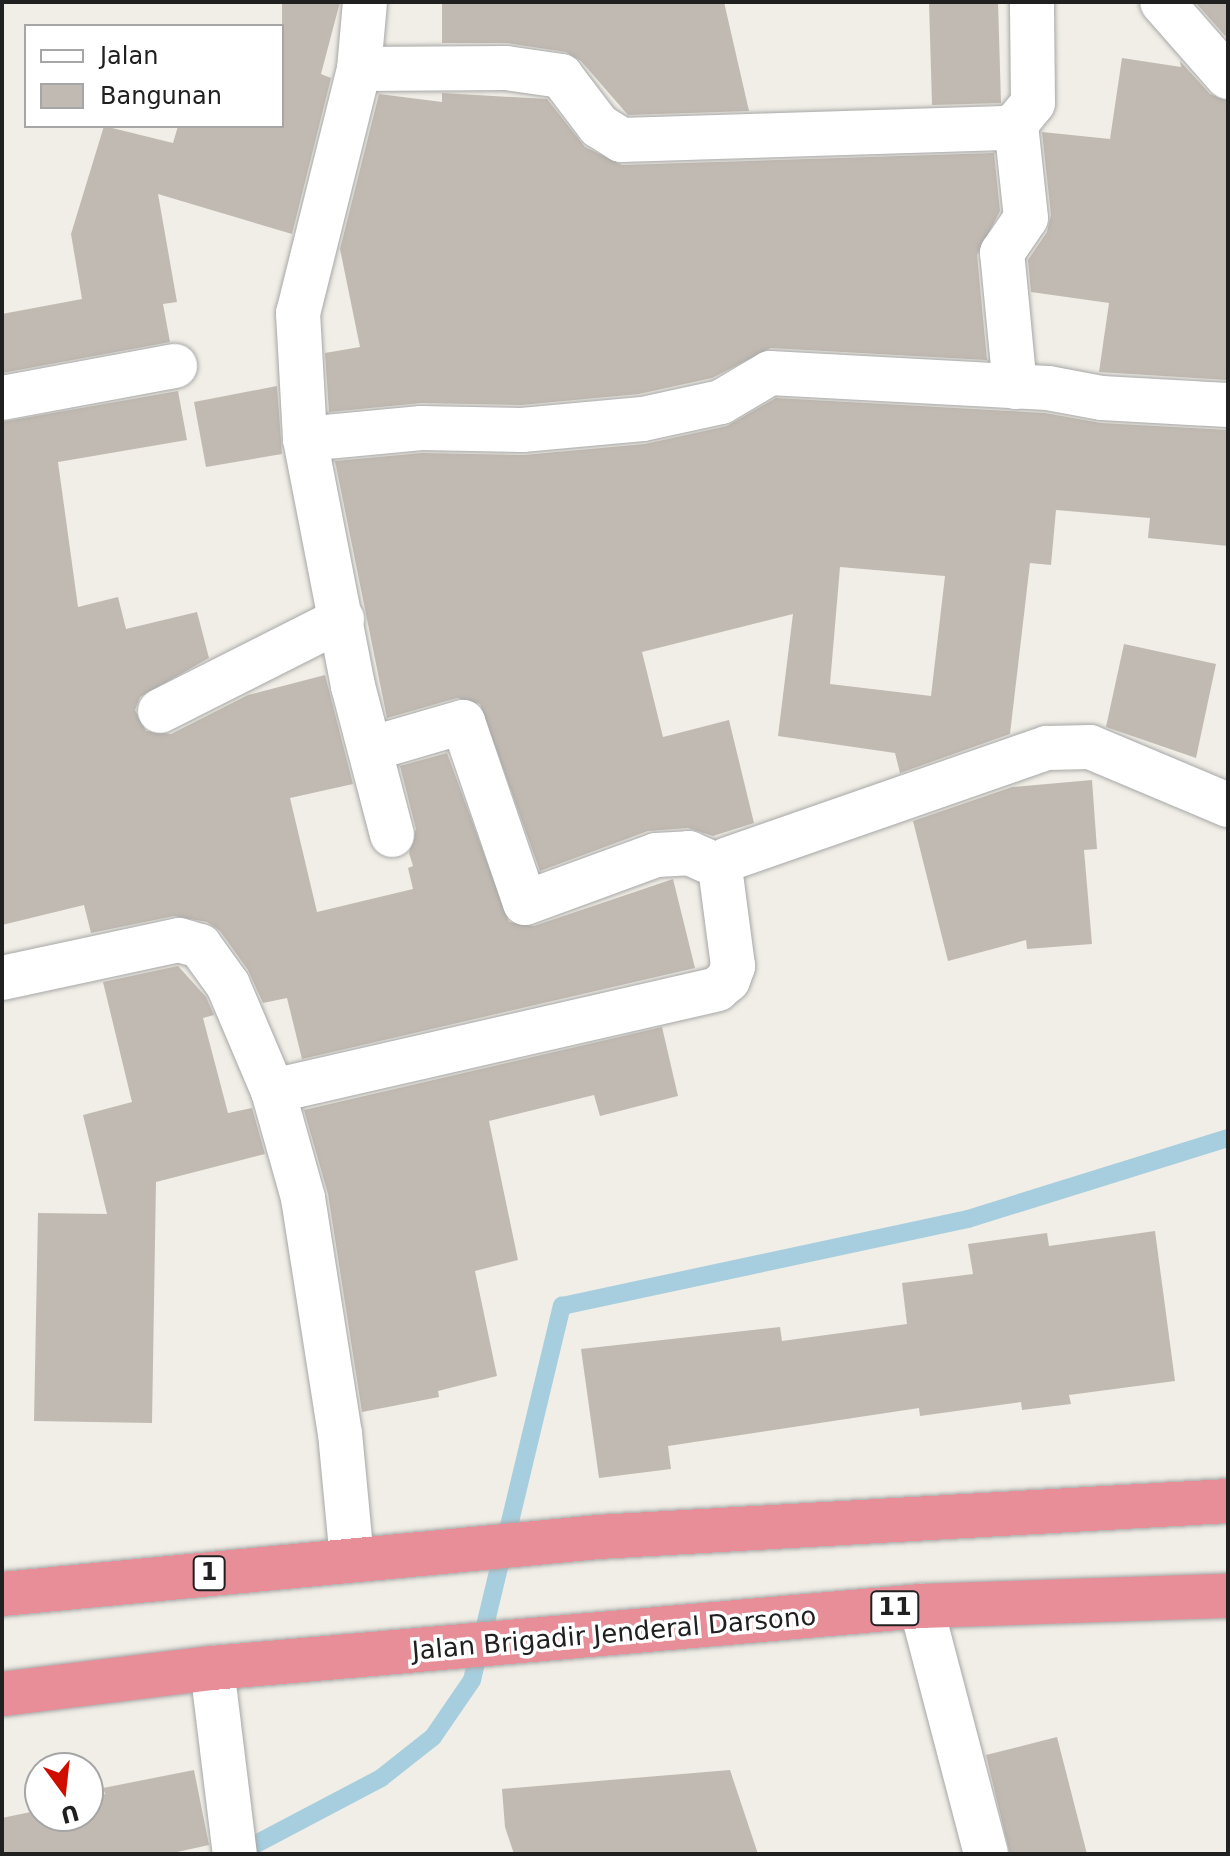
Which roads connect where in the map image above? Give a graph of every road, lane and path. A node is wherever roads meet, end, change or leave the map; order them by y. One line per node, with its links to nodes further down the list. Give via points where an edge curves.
1 (365, 2): 4 (street)
2 (1032, 2): 6 (street, via 1033,103)
3 (1162, 2): 5 (street)
4 (359, 69): 6 (street, via 506,68 561,76 599,126 621,140); 11 (street, via 298,313)
5 (1228, 77)
6 (1016, 124): 8 (street, via 1026,218 1002,253)
7 (175, 366): 9 (street)
8 (1015, 387): 10 (street); 11 (street, via 770,373 721,402 643,419 548,429 421,428)
9 (2, 398)
10 (1228, 405)
11 (305, 439): 12 (street)
12 (342, 619): 13 (street); 14 (street)
13 (160, 711)
14 (370, 749): 16 (street); 17 (street, via 463,722 525,903 656,855 689,853)
15 (1228, 805): 17 (street, via 1090,747 1069,745 740,853)
16 (392, 835)
17 (720, 867): 19 (street, via 733,966 717,989)
18 (2, 978): 19 (street, via 179,940 200,946 228,985)
19 (273, 1091): 21 (street, via 303,1198 340,1433)
20 (1228, 1501): 21 (highway, 1, via 598,1537)
21 (352, 1559): 22 (highway, 1)
22 (2, 1594)
23 (1228, 1596): 24 (highway, Jalan Brigadir Jenderal Darsono / 11)
24 (921, 1606): 25 (highway, Jalan Brigadir Jenderal Darsono / 11); 28 (street)
25 (212, 1668): 26 (highway, Jalan Brigadir Jenderal Darsono); 27 (street)
26 (2, 1694)
27 (235, 1854)
28 (986, 1854)

